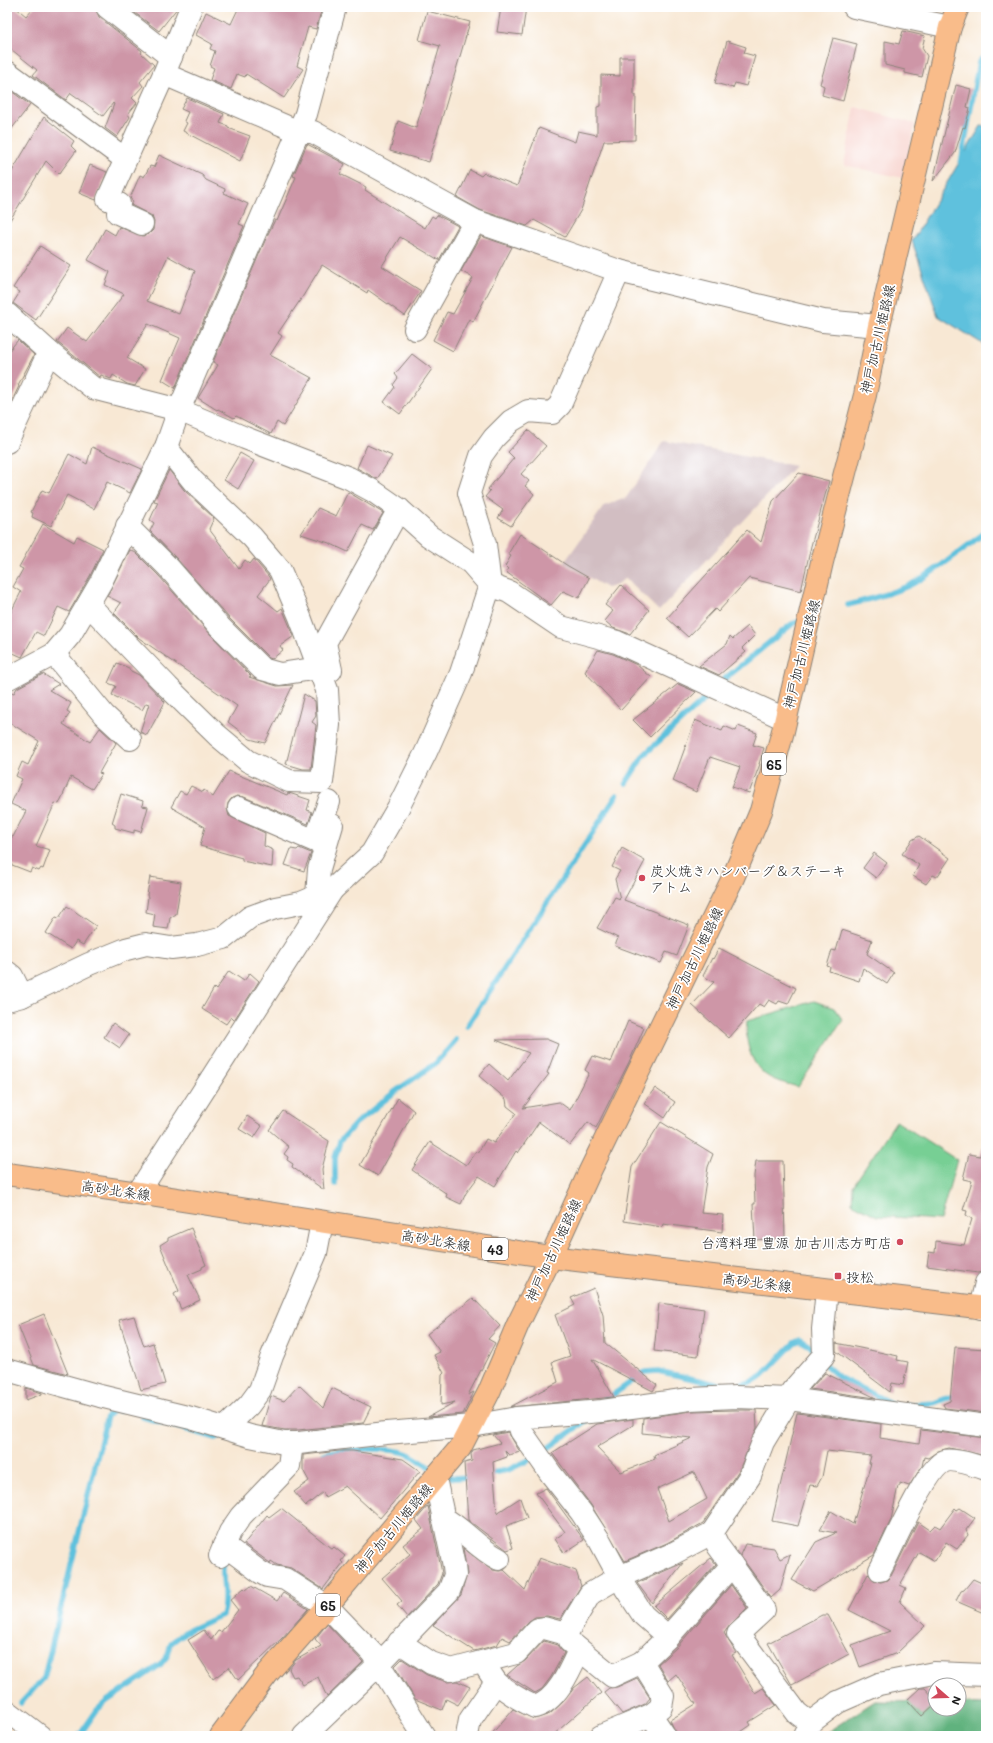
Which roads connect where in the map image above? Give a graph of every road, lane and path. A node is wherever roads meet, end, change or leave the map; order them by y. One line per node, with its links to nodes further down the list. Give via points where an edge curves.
1 (107, 7): 7 (street)
2 (191, 7): 7 (street)
3 (335, 7): 9 (street, via 306,114)
4 (854, 7): 6 (street)
5 (958, 7): 6 (main road, 神戸加古川姫路線 / 65)
6 (950, 27): 15 (main road, 神戸加古川姫路線 / 65)
7 (167, 65): 9 (street); 10 (street)
8 (7, 72): 10 (street)
9 (298, 132): 11 (street, via 314,132); 18 (street)
10 (125, 159): 12 (street, via 108,199 120,204 118,213)
11 (474, 221): 13 (street); 16 (street)
12 (142, 224)
13 (619, 271): 15 (street, via 823,321); 23 (street, via 560,406 552,413 528,411 511,421 481,456 469,493 485,544)
14 (7, 314): 17 (street)
15 (879, 326): 29 (main road, 神戸加古川姫路線 / 65, via 865,395)
16 (415, 329)
17 (48, 352): 18 (street, via 93,388); 19 (street)
18 (179, 410): 20 (street); 21 (street, via 349,478)
19 (7, 442)
20 (166, 447): 22 (street); 26 (street, via 193,482 252,537 280,570)
21 (399, 509): 23 (street, via 429,536 471,563); 28 (street, via 325,643 332,674)
22 (127, 526): 24 (street); 26 (street, via 262,669 280,674)
23 (490, 585): 29 (street, via 509,592 561,627 617,642); 33 (street, via 461,673 398,808 372,853)
24 (89, 605): 25 (street); 31 (street, via 179,698 248,761 289,781)
25 (54, 654): 27 (street); 30 (street, via 104,715)
26 (319, 668): 28 (street)
27 (7, 679)
28 (327, 690): 31 (street, via 329,725)
29 (785, 719): 39 (main road, 神戸加古川姫路線 / 65, via 761,811 732,880 590,1171)
30 (130, 739)
31 (326, 792): 32 (street, via 315,841); 33 (street, via 334,819 319,868)
32 (239, 808)
33 (324, 893): 35 (street, via 301,903 275,908 250,917 224,938 171,948 146,944 126,949); 37 (street)
34 (7, 972): 35 (street, via 12,976)
35 (15, 998)
36 (7, 1174): 37 (main road, 高砂北条線 / 43)
37 (138, 1192): 38 (main road, 高砂北条線 / 43)
38 (322, 1222): 39 (main road, 高砂北条線 / 43); 48 (street, via 316,1254 260,1390)
39 (551, 1257): 41 (main road, 高砂北条線 / 43); 46 (main road, 神戸加古川姫路線 / 65)
40 (986, 1283): 42 (street)
41 (827, 1290): 42 (main road, 高砂北条線 / 43); 44 (street, via 823,1329 824,1355 792,1391)
42 (983, 1308)
43 (7, 1370): 48 (street)
44 (789, 1399): 45 (street, via 690,1399); 47 (street); 53 (street, via 763,1442 750,1476)
45 (517, 1418): 46 (street); 57 (street, via 521,1431 581,1512)
46 (472, 1426): 49 (street); 51 (main road, 神戸加古川姫路線 / 65, via 460,1448)
47 (986, 1426)
48 (232, 1430): 49 (street, via 268,1440)
49 (292, 1443): 58 (street, via 289,1466 241,1516 226,1550 267,1576 285,1580)
50 (986, 1469): 56 (street, via 956,1461 945,1461 936,1467 918,1494)
51 (439, 1474): 52 (street); 58 (main road, 神戸加古川姫路線 / 65)
52 (443, 1518): 54 (street, via 456,1525); 60 (street, via 454,1566 452,1584 443,1597)
53 (712, 1533): 55 (street); 57 (street)
54 (499, 1559)
55 (732, 1565): 59 (street); 69 (street, via 764,1610 738,1634)
56 (880, 1570)
57 (619, 1577): 59 (street, via 643,1615); 61 (street, via 590,1594)
58 (327, 1606): 64 (street, via 372,1653); 71 (main road, 神戸加古川姫路線 / 65, via 268,1673)
59 (668, 1637): 63 (street)
60 (399, 1642): 62 (street, via 431,1663 451,1670); 64 (street)
61 (572, 1642): 62 (street, via 544,1628 538,1629 516,1653); 63 (street, via 612,1676); 66 (street, via 567,1678 543,1705 535,1707 520,1700)
62 (482, 1662): 66 (street)
63 (642, 1662): 68 (street, via 663,1696 661,1707)
64 (379, 1664): 72 (street); 73 (street)
65 (986, 1675): 69 (street, via 934,1673 879,1684 838,1702)
66 (496, 1682): 74 (street, via 470,1720)
67 (7, 1711): 70 (street)
68 (651, 1715): 75 (street); 76 (street)
69 (807, 1729)
70 (40, 1736)
71 (221, 1736)
72 (304, 1736)
73 (424, 1736)
74 (467, 1736)
75 (601, 1736)
76 (665, 1736)

